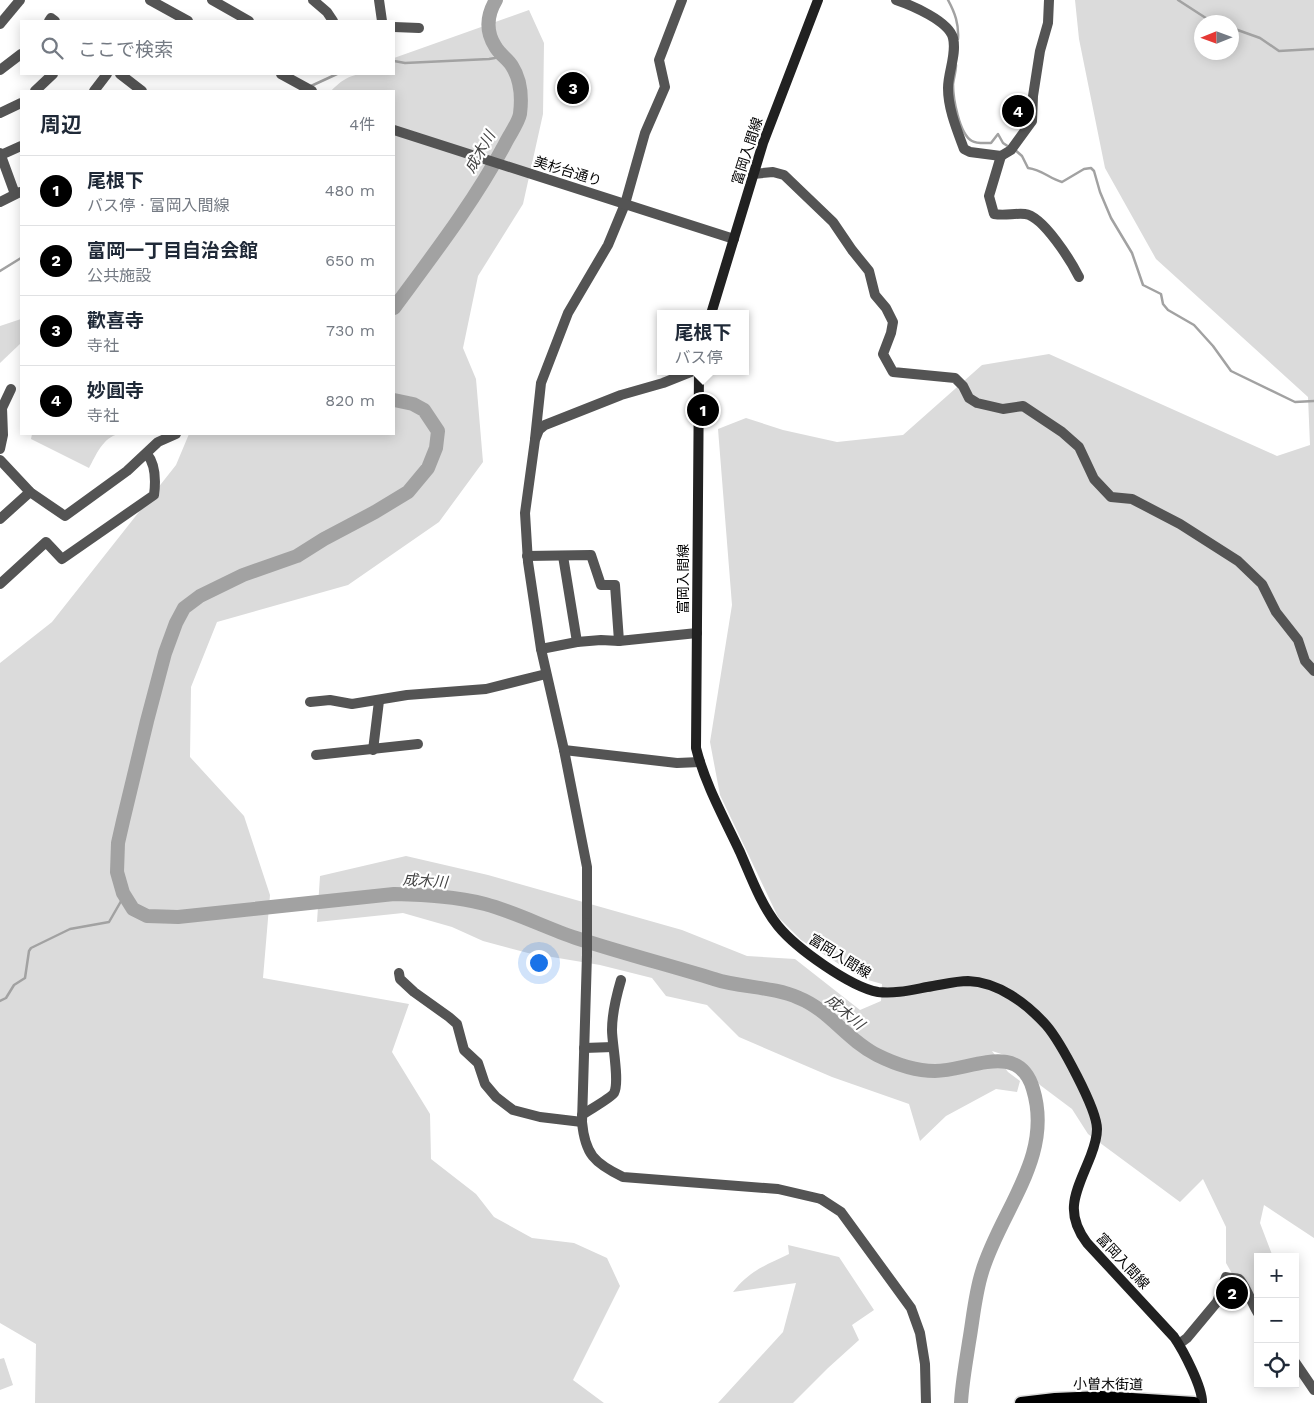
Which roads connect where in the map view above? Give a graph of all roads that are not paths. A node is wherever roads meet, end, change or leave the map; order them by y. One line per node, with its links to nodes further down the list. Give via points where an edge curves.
1 (20, 0): 14 (street)
2 (150, 0): 10 (street)
3 (212, 0): 11 (street)
4 (313, 0): 12 (street)
5 (379, 0): 13 (street)
6 (682, 0): 36 (street, via 659,60 665,87 644,133)
7 (818, 0): 33 (main road, 富岡入間線)
8 (896, 0): 32 (street, via 931,17 947,28 953,38 948,90 953,119 964,149)
9 (1049, 0): 32 (street, via 1032,121 1012,148)
10 (186, 20)
11 (247, 20)
12 (332, 20)
13 (382, 20)
14 (0, 24)
15 (395, 27): 16 (street)
16 (419, 28)
17 (20, 55): 18 (street)
18 (0, 70)
19 (51, 75): 23 (street)
20 (106, 75): 24 (street)
21 (121, 75): 25 (street)
22 (283, 75): 26 (street)
23 (36, 90)
24 (95, 90)
25 (141, 90)
26 (310, 90)
27 (20, 103): 28 (street)
28 (0, 113)
29 (395, 130): 36 (street, 美杉台通り)
30 (20, 146): 31 (street)
31 (0, 154): 34 (street)
32 (1001, 156): 38 (street, via 989,196 994,214 1035,217 1069,258)
33 (753, 174): 37 (main road, 富岡入間線); 57 (street, via 773,172 784,175 832,222 869,271 875,295 893,322 883,354 893,372 955,378 969,398 977,403 1003,409 1023,406 1062,432 1079,447 1094,479 1111,497 1132,499 1180,524 1238,561 1262,584 1276,612 1298,640 1305,661)
34 (18, 193): 35 (street)
35 (0, 202)
36 (625, 204): 37 (street, 美杉台通り); 44 (street, via 608,245 568,313 541,383)
37 (734, 238): 39 (main road, 富岡入間線)
38 (1079, 277)
39 (713, 310)
40 (683, 375): 44 (street, via 620,395 553,422 539,430)
41 (699, 375): 53 (main road, 富岡入間線)
42 (11, 389): 45 (street, via 2,408)
43 (174, 435): 46 (street, via 158,442)
44 (535, 440): 50 (street, via 525,513)
45 (0, 449)
46 (147, 454): 48 (street, via 65,516); 52 (street, via 152,460 156,479 154,495 62,559 46,542)
47 (2, 466): 48 (street)
48 (30, 492): 49 (street)
49 (0, 519)
50 (527, 556): 51 (street); 56 (street)
51 (563, 556): 54 (street, via 591,555 601,585 615,585); 55 (street)
52 (0, 584)
53 (697, 633): 54 (street); 65 (main road, 富岡入間線, via 695,734)
54 (619, 641): 55 (street)
55 (577, 642): 56 (street)
56 (541, 648): 58 (street)
57 (1314, 671)
58 (546, 674): 59 (street, via 486,689 407,695); 63 (street)
59 (379, 701): 60 (street, via 352,704 330,700); 62 (street)
60 (310, 702)
61 (418, 744): 62 (street)
62 (373, 750): 64 (street)
63 (564, 750): 65 (street, via 677,763); 69 (street, via 587,867)
64 (316, 755)
65 (700, 762): 72 (main road, 富岡入間線, via 768,912 798,946 840,976 869,990 908,991 954,982 980,982 1014,997 1045,1024 1070,1064 1096,1122 1095,1140 1075,1197 1078,1231)
66 (399, 973): 70 (street, via 400,979 414,992 456,1024 464,1050 478,1063 485,1084 496,1097 513,1110 540,1117)
67 (621, 980): 68 (street, via 612,1018)
68 (613, 1047): 69 (street); 70 (street, via 615,1092 594,1105)
69 (584, 1048): 70 (street)
70 (582, 1118): 76 (street, via 584,1140 591,1155 604,1168 623,1177 778,1189 821,1199 841,1212 911,1308 920,1333 925,1364)
71 (1254, 1306): 72 (street, via 1243,1283 1226,1277 1217,1302)
72 (1179, 1344): 79 (main road, 富岡入間線, via 1200,1389)
73 (1299, 1368): 74 (street)
74 (1314, 1390)
75 (1105, 1400): 77 (main road, 小曽木街道, via 1055,1399); 78 (main road, 小曽木街道)
76 (926, 1403)
77 (1021, 1403)
78 (1194, 1403)
79 (1202, 1403)

